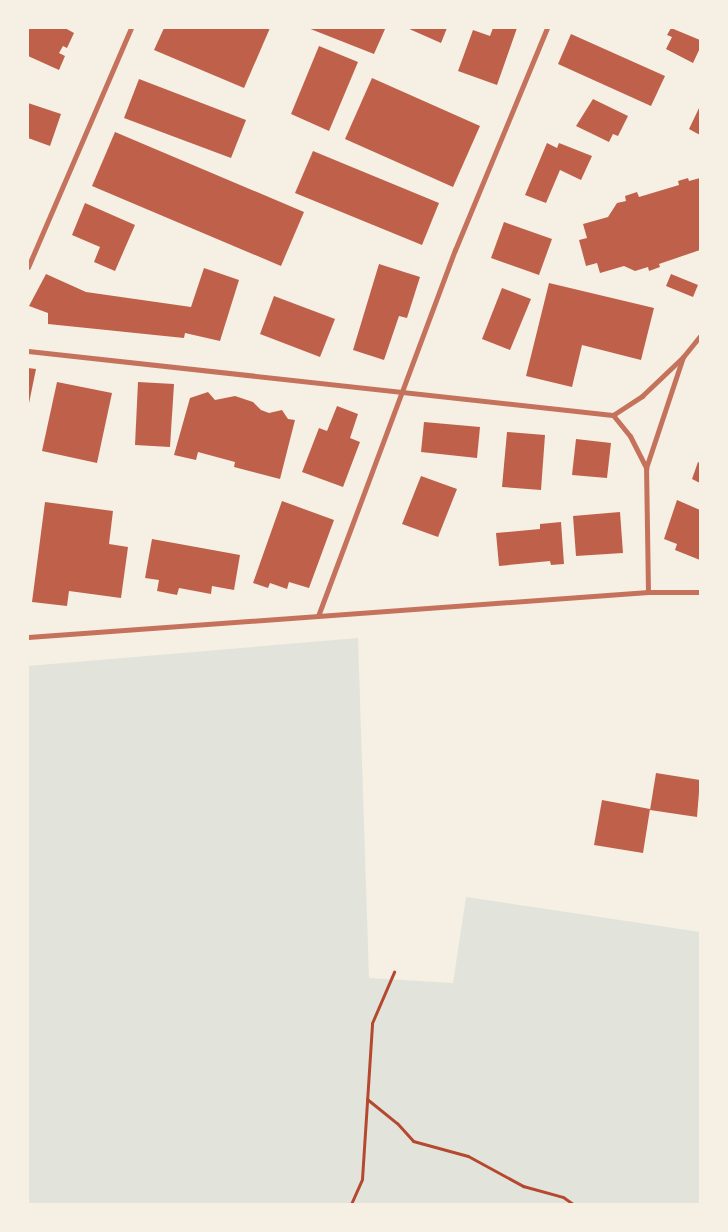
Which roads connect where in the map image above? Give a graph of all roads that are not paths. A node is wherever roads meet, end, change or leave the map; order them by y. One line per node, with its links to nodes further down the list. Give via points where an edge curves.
1 (131, 28): 3 (street)
2 (547, 28): 7 (street, via 455,250)
3 (28, 266)
4 (700, 336): 6 (street)
5 (28, 351): 7 (street)
6 (683, 357): 8 (street, via 642,396); 9 (street)
7 (405, 391): 8 (street); 12 (street)
8 (613, 415): 9 (street, via 630,436)
9 (646, 468): 10 (street)
10 (648, 592): 11 (street); 12 (street)
11 (700, 592)
12 (318, 616): 13 (street)
13 (28, 637)

